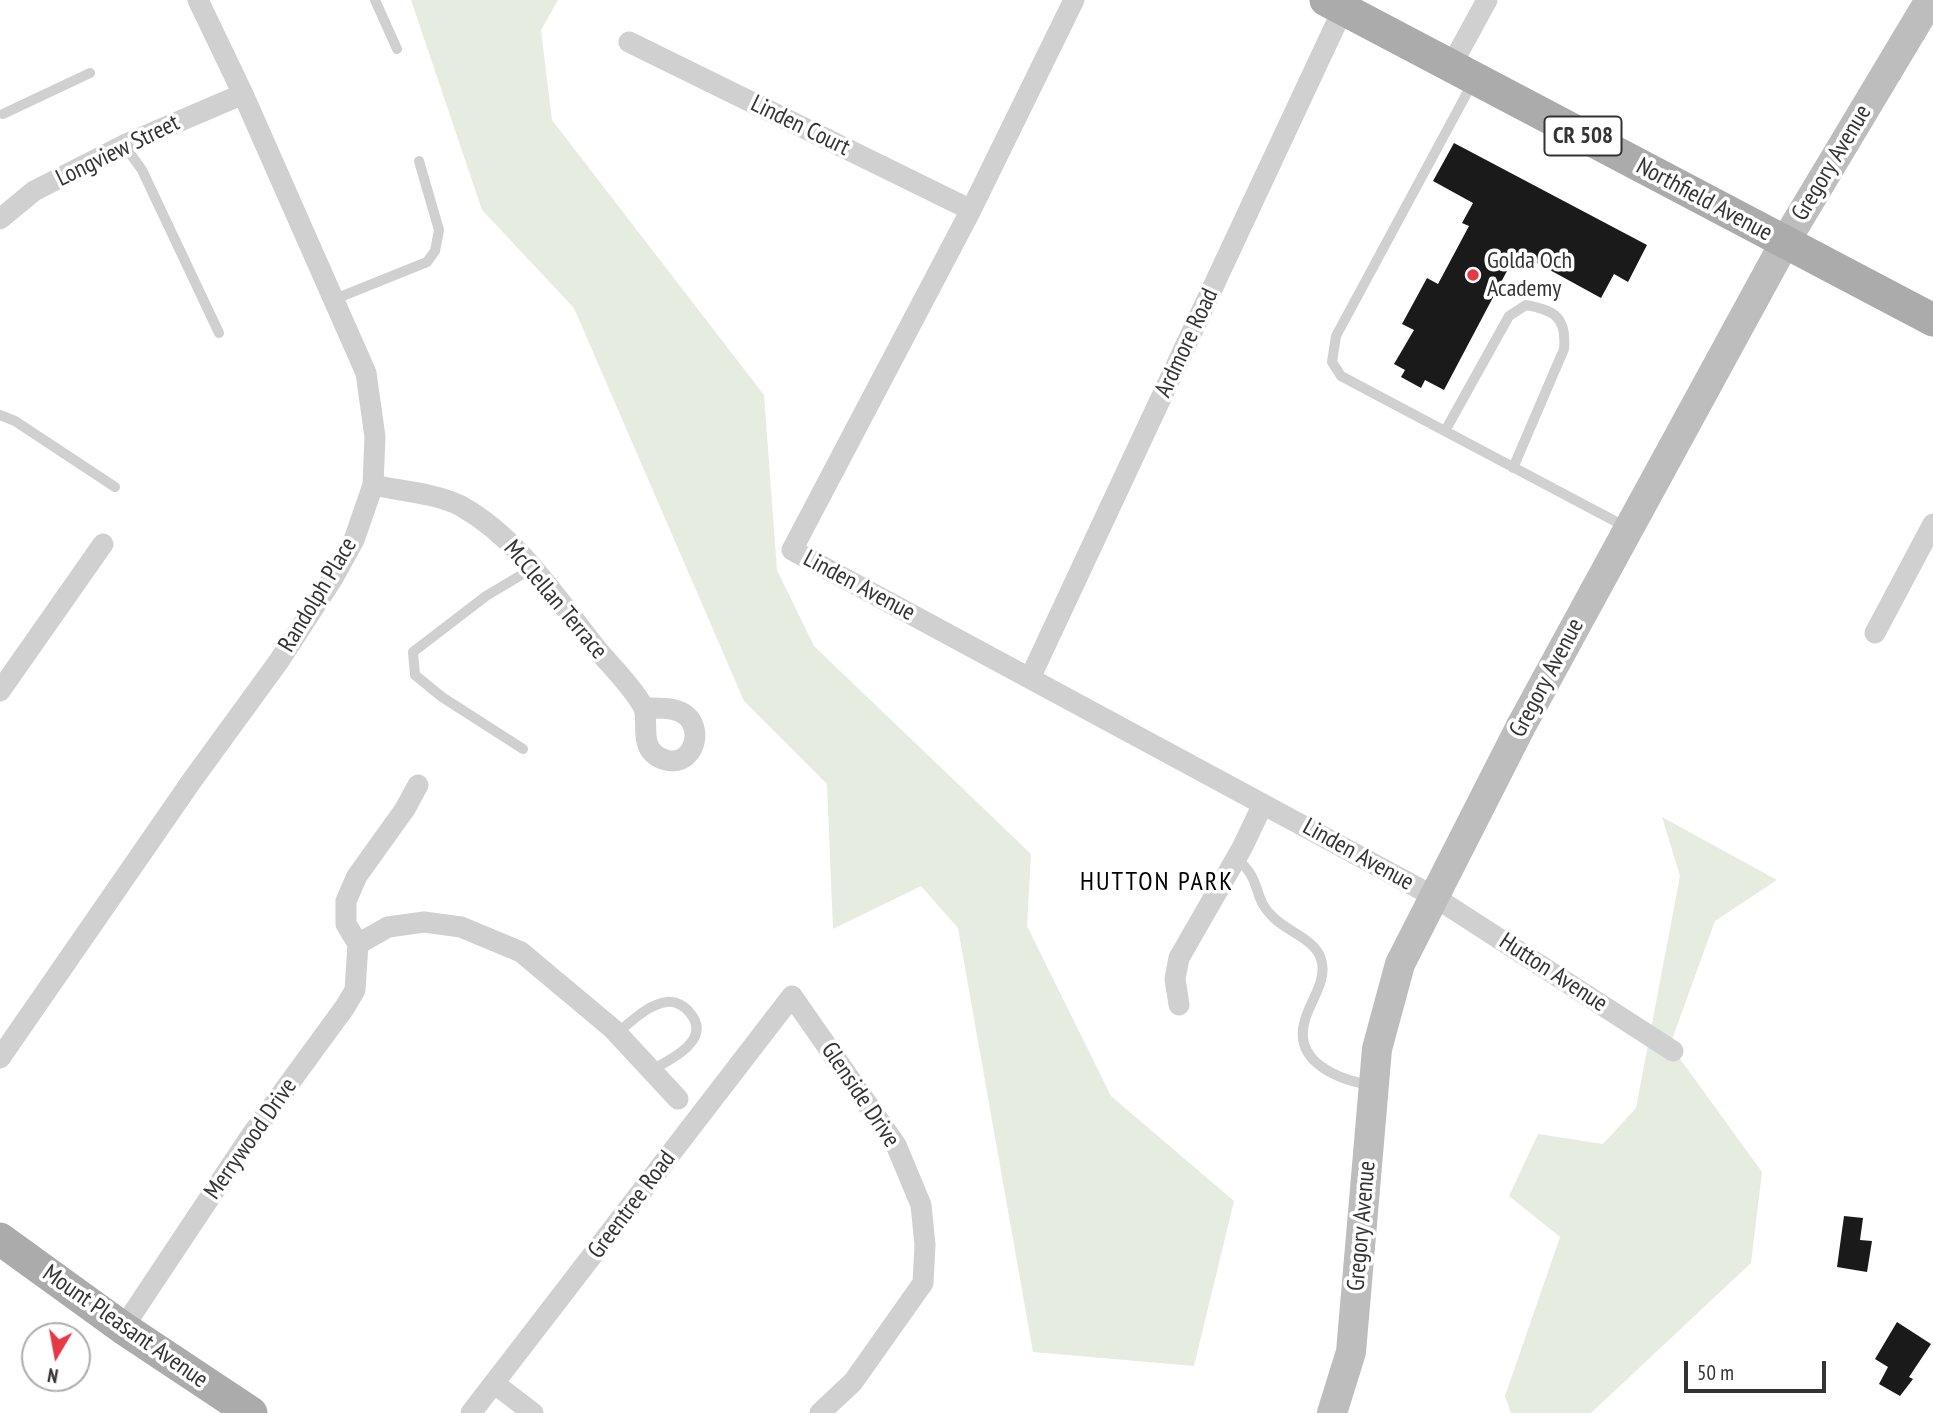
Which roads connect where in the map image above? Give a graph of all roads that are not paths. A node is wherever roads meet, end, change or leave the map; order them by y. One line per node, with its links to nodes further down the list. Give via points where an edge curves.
1 (198, 0): 11 (street, Randolph Place)
2 (375, 0): 8 (lane)
3 (1074, 0): 15 (street, Linden Avenue)
4 (1487, 0): 10 (street)
5 (1930, 0): 17 (main road, Gregory Avenue)
6 (1335, 4): 10 (main road, Northfield Avenue / CR 508); 31 (street, Ardmore Road)
7 (629, 42): 15 (street, Linden Court)
8 (397, 49)
9 (90, 72): 12 (lane)
10 (1463, 73): 17 (main road, Northfield Avenue / CR 508); 22 (lane, via 1336,336 1332,362 1341,376)
11 (243, 94): 13 (street, Longview Street); 18 (street, Randolph Place)
12 (3, 114)
13 (124, 145): 16 (street, Longview Street, via 34,191); 20 (lane, via 142,170)
14 (419, 161): 18 (lane, via 439,230 435,251 427,262)
15 (971, 210): 31 (street, Linden Avenue, via 792,550)
16 (0, 219)
17 (1785, 242): 19 (main road, Northfield Avenue / CR 508); 27 (main road, Gregory Avenue)
18 (335, 299): 24 (street, Randolph Place, via 366,373 375,437)
19 (1933, 320)
20 (219, 333)
21 (0, 415): 25 (lane)
22 (1445, 431): 23 (lane); 23 (lane, via 1508,316 1526,305 1545,308 1566,332 1564,349)
23 (1513, 468): 27 (lane)
24 (373, 485): 29 (street, McClellan Terrace, via 458,505 489,525); 44 (street, Randolph Place, via 354,540 279,661)
25 (115, 487)
26 (1933, 524): 30 (street)
27 (1628, 529): 38 (main road, Gregory Avenue)
28 (103, 544): 32 (street)
29 (533, 568): 33 (street, McClellan Terrace); 34 (lane, via 486,596 413,652 415,675)
30 (1875, 633)
31 (1030, 678): 36 (street, Linden Avenue)
32 (0, 691)
33 (645, 708)
34 (523, 749)
35 (418, 785): 39 (street, Merrywood Drive, via 357,876 346,901 346,924)
36 (1264, 804): 37 (street); 38 (street, Linden Avenue)
37 (1237, 858): 41 (street, via 1180,958 1175,979); 46 (lane, via 1251,874 1259,900 1273,918 1313,945 1321,959 1321,981 1304,1023 1304,1045 1310,1059 1350,1082)
38 (1433, 896): 43 (street, Hutton Avenue); 46 (main road, Gregory Avenue, via 1400,964 1377,1049)
39 (358, 944): 42 (street, via 388,927 425,922 461,927 521,952); 49 (street, Merrywood Drive, via 355,990 345,1007 250,1137)
40 (792, 996): 50 (street, Greentree Road); 54 (street, Glenside Drive, via 896,1145 921,1205 925,1245 923,1283 853,1382)
41 (1179, 1005)
42 (617, 1034): 45 (street); 45 (lane, via 656,1005 682,1004 697,1027 693,1040 684,1051)
43 (1673, 1051)
44 (0, 1058)
45 (651, 1070): 47 (street)
46 (1374, 1086): 55 (main road, Gregory Avenue, via 1351,1352)
47 (678, 1099)
48 (0, 1238): 49 (main road, Mount Pleasant Avenue)
49 (123, 1328): 51 (main road, Mount Pleasant Avenue)
50 (495, 1384): 52 (street, Greentree Road); 53 (street)
51 (251, 1413)
52 (471, 1413)
53 (533, 1413)
54 (820, 1413)
55 (1332, 1413)

